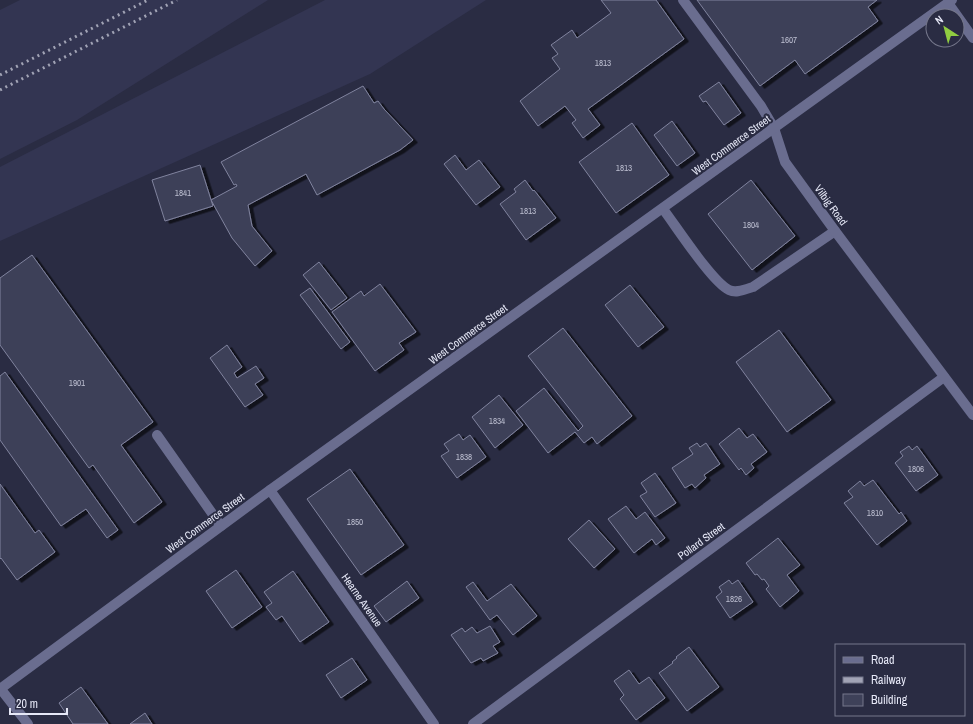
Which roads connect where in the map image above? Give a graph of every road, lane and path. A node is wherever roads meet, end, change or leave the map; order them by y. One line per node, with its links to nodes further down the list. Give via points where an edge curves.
1 (684, 0): 4 (street, Vilbig Road, via 761,106)
2 (950, 1): 3 (street); 4 (street, West Commerce Street)
3 (973, 38)
4 (774, 128): 5 (street, West Commerce Street); 6 (street, Vilbig Road, via 785,162)
5 (663, 209): 6 (street, via 714,277 729,290 738,292 752,287); 10 (street, West Commerce Street)
6 (835, 231): 7 (street, Vilbig Road)
7 (944, 377): 8 (street, Vilbig Road); 15 (street, Pollard Street)
8 (972, 413)
9 (157, 435): 11 (street)
10 (270, 490): 11 (street, West Commerce Street); 14 (street, Hearne Avenue)
11 (221, 526): 12 (street, West Commerce Street)
12 (0, 688): 13 (street)
13 (28, 724)
14 (434, 724)
15 (473, 724)

